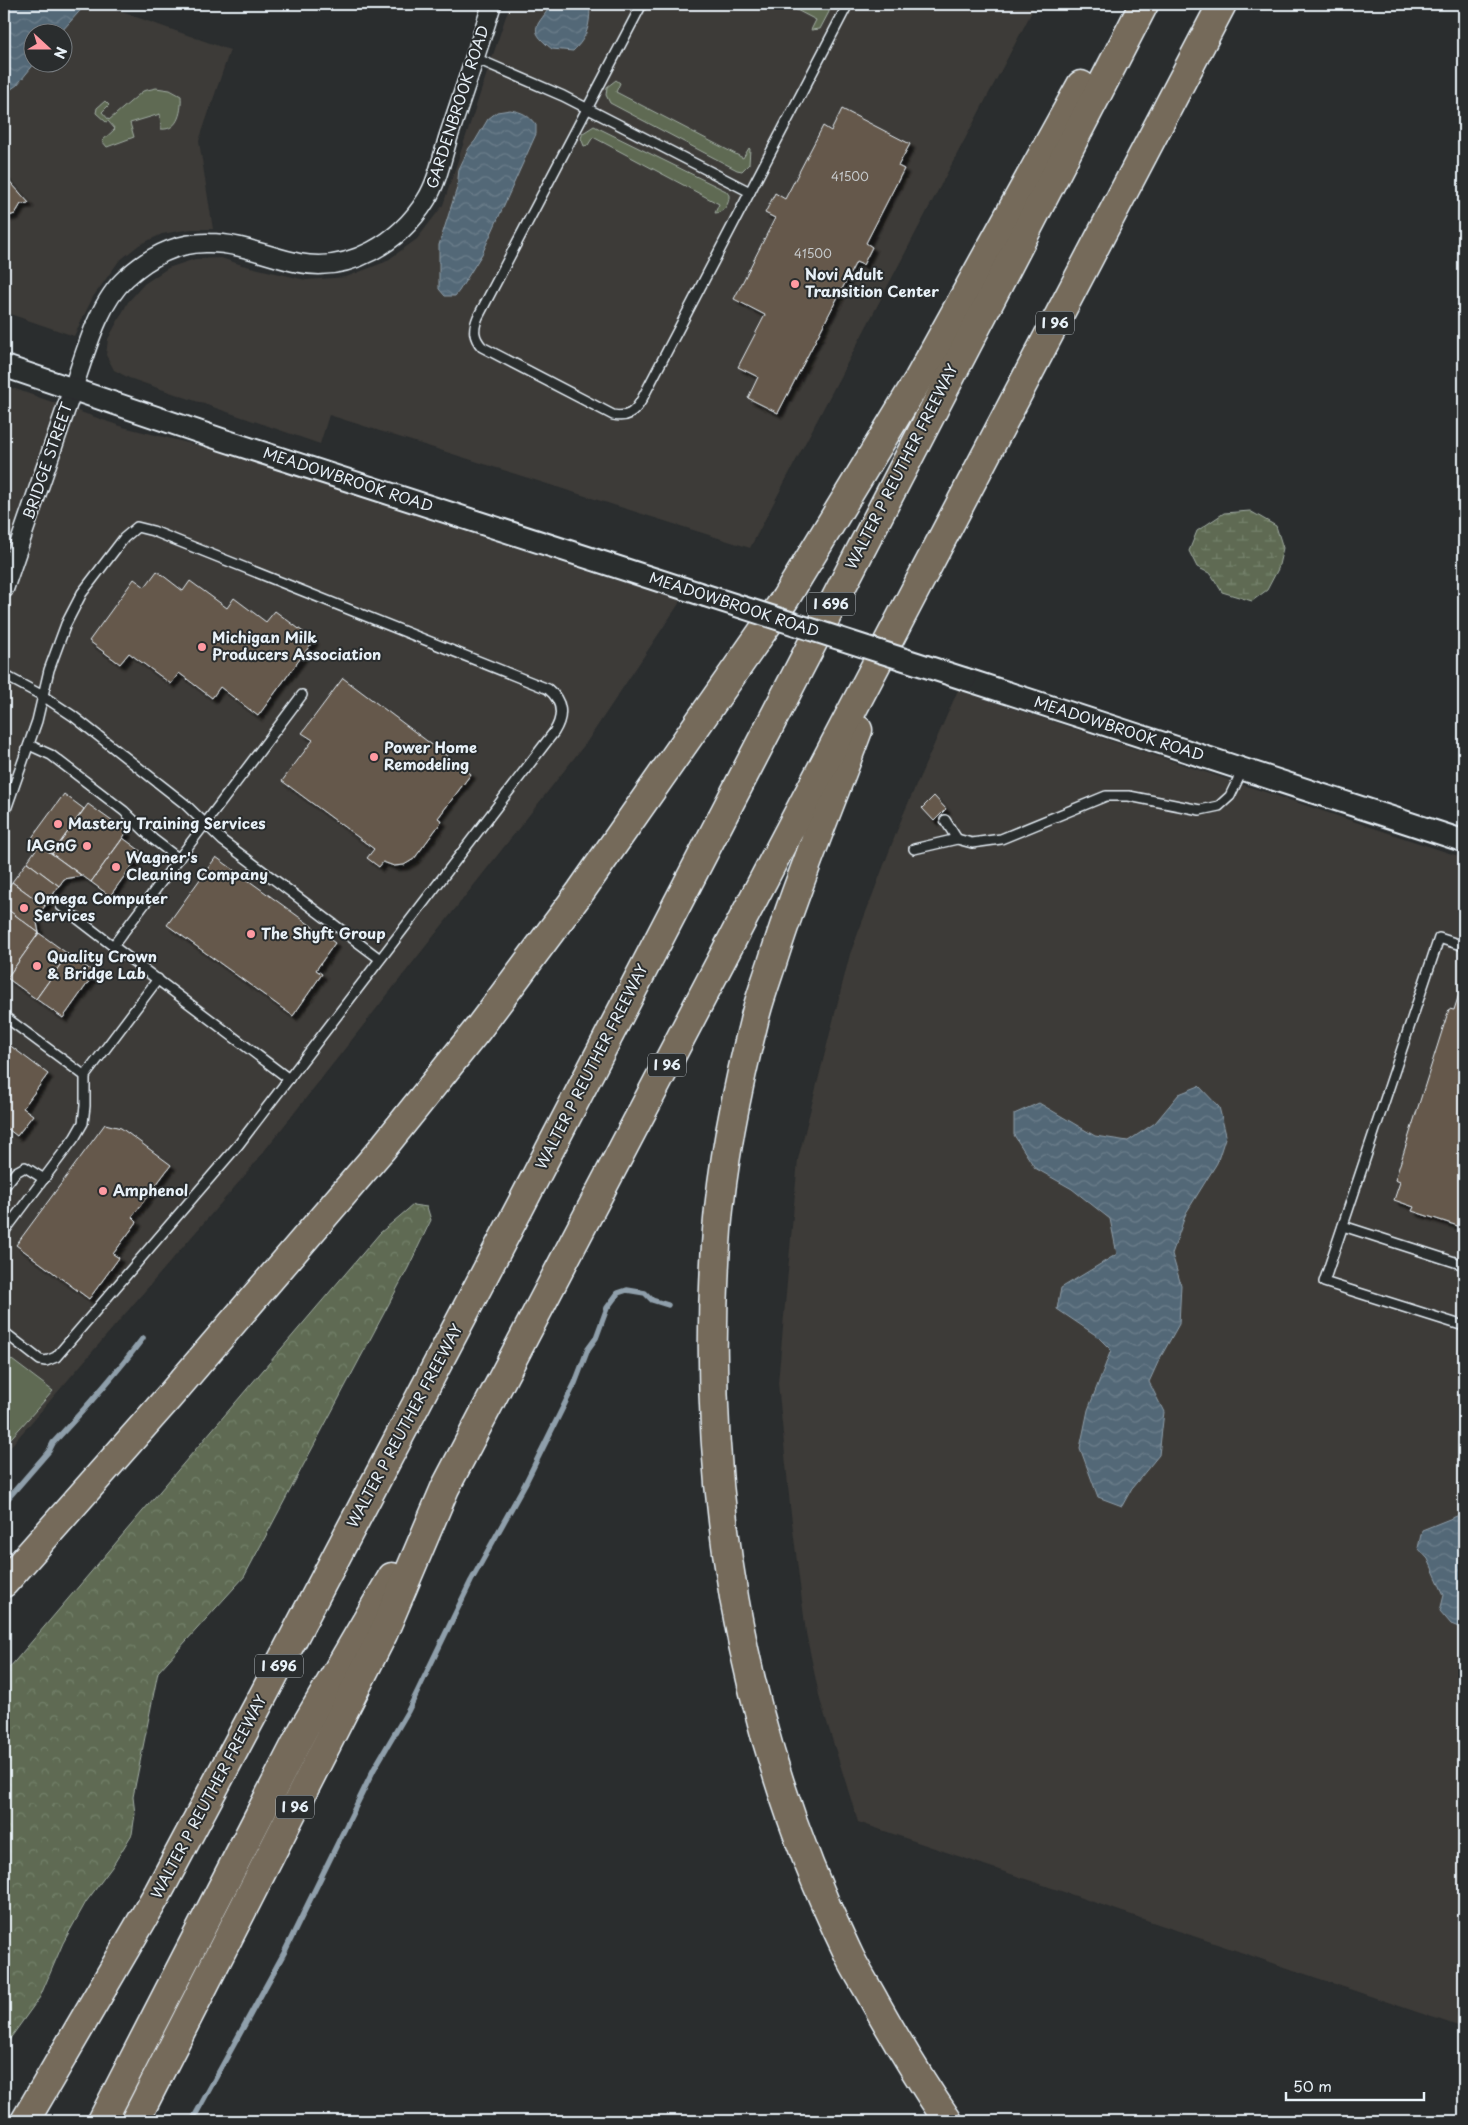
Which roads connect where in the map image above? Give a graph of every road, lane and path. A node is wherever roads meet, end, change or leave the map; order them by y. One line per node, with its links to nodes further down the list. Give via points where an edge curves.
1 (492, 4): 7 (street, GARDENBROOK ROAD)
2 (642, 4): 8 (lane)
3 (848, 4): 9 (lane)
4 (1125, 4): 42 (highway, via 918,380 800,574 725,687 581,891 478,1029 381,1150)
5 (1144, 4): 43 (highway, WALTER P REUTHER FREEWAY / I 696, via 264,1694 158,1893)
6 (1222, 4): 13 (highway, I 96)
7 (475, 58): 8 (lane); 11 (street, GARDENBROOK ROAD, via 428,198 399,233 365,255 333,265 300,263 249,249 209,243 168,250 146,261 124,279 106,304)
8 (587, 108): 9 (lane); 9 (lane, via 478,317 474,333 477,342 491,352 613,415 629,415 636,410)
9 (750, 192)
10 (4, 366): 11 (street, MEADOWBROOK ROAD)
11 (73, 389): 12 (street, BRIDGE STREET); 18 (street, MEADOWBROOK ROAD, bridge)
12 (4, 589)
13 (888, 642): 41 (highway, I 96); 46 (highway, via 855,741 785,921 756,1010 732,1123 717,1227 713,1328 714,1433 724,1544 744,1655 797,1837 847,1952 913,2070)
14 (4, 675): 16 (lane)
15 (302, 695): 21 (lane)
16 (43, 696): 17 (lane); 21 (lane, via 178,798); 29 (lane, via 54,656 75,604 124,538 138,527 548,689 560,705 557,726)
17 (29, 745): 19 (lane); 25 (lane, via 51,755 124,811)
18 (1243, 768): 22 (lane, via 1230,796 1218,806 1200,810 1130,796 1106,796 1002,839 972,844); 23 (street, MEADOWBROOK ROAD)
19 (4, 815)
20 (945, 820): 22 (lane)
21 (205, 824): 25 (lane); 29 (lane)
22 (957, 839): 24 (lane)
23 (1464, 841)
24 (914, 849)
25 (179, 859): 27 (lane)
26 (61, 906): 27 (lane)
27 (113, 946): 30 (lane)
28 (1464, 946): 36 (lane, via 1439,938)
29 (380, 960): 33 (lane)
30 (158, 979): 32 (lane); 33 (lane)
31 (4, 1016): 32 (lane)
32 (85, 1076): 34 (lane, via 83,1123)
33 (289, 1079): 40 (lane, via 239,1144 56,1358 40,1360)
34 (44, 1179): 35 (lane, via 24,1166); 37 (lane)
35 (4, 1187)
36 (1342, 1226): 38 (lane); 39 (lane, via 1324,1282)
37 (4, 1232)
38 (1464, 1265)
39 (1464, 1326)
40 (4, 1332)
41 (445, 1488): 44 (highway, via 303,1730); 45 (highway, I 96, via 382,1634)
42 (4, 1583)
43 (25, 2121)
44 (102, 2121)
45 (136, 2121)
46 (948, 2121)

